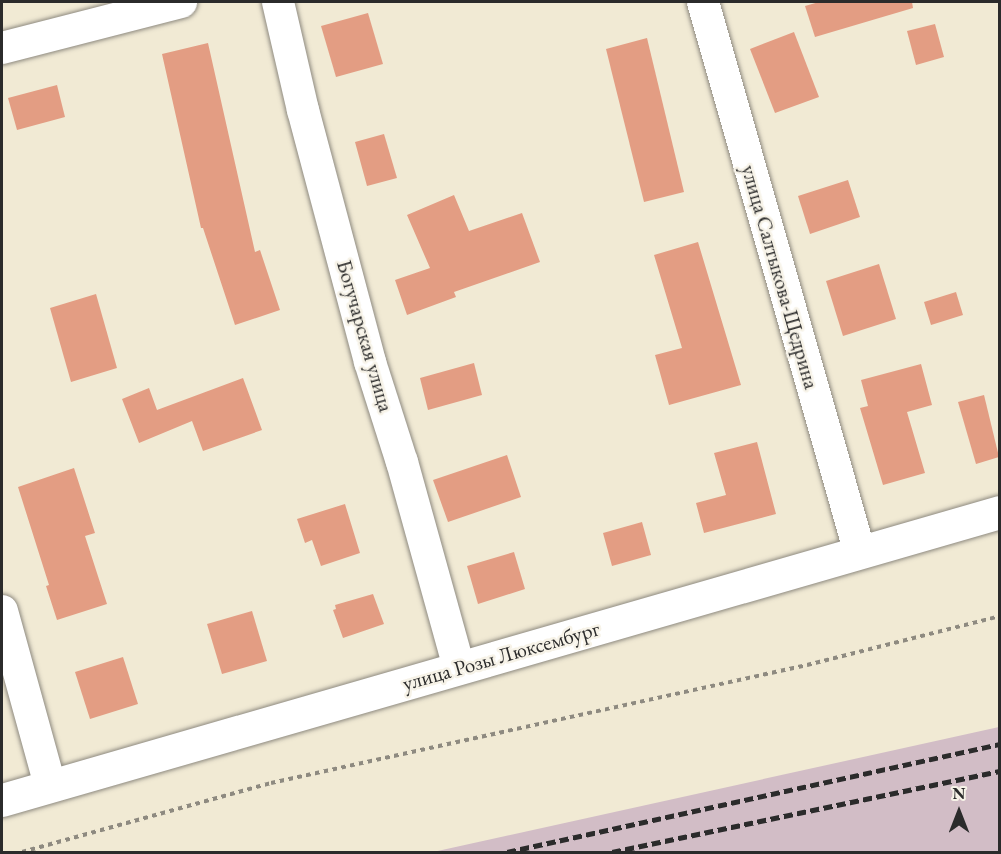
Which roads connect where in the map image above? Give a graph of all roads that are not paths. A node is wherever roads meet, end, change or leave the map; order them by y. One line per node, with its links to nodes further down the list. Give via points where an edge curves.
1 (181, 2): 4 (street)
2 (278, 2): 8 (street, Богучарская улица, via 370,362)
3 (703, 2): 6 (street, улица Салтыкова-Щедрина)
4 (2, 48)
5 (999, 512): 6 (street, улица Розы Люксембург)
6 (860, 553): 8 (street, улица Розы Люксембург)
7 (2, 611): 9 (street)
8 (459, 668): 9 (street, улица Розы Люксембург)
9 (50, 785): 10 (street, улица Розы Люксембург)
10 (2, 800)

